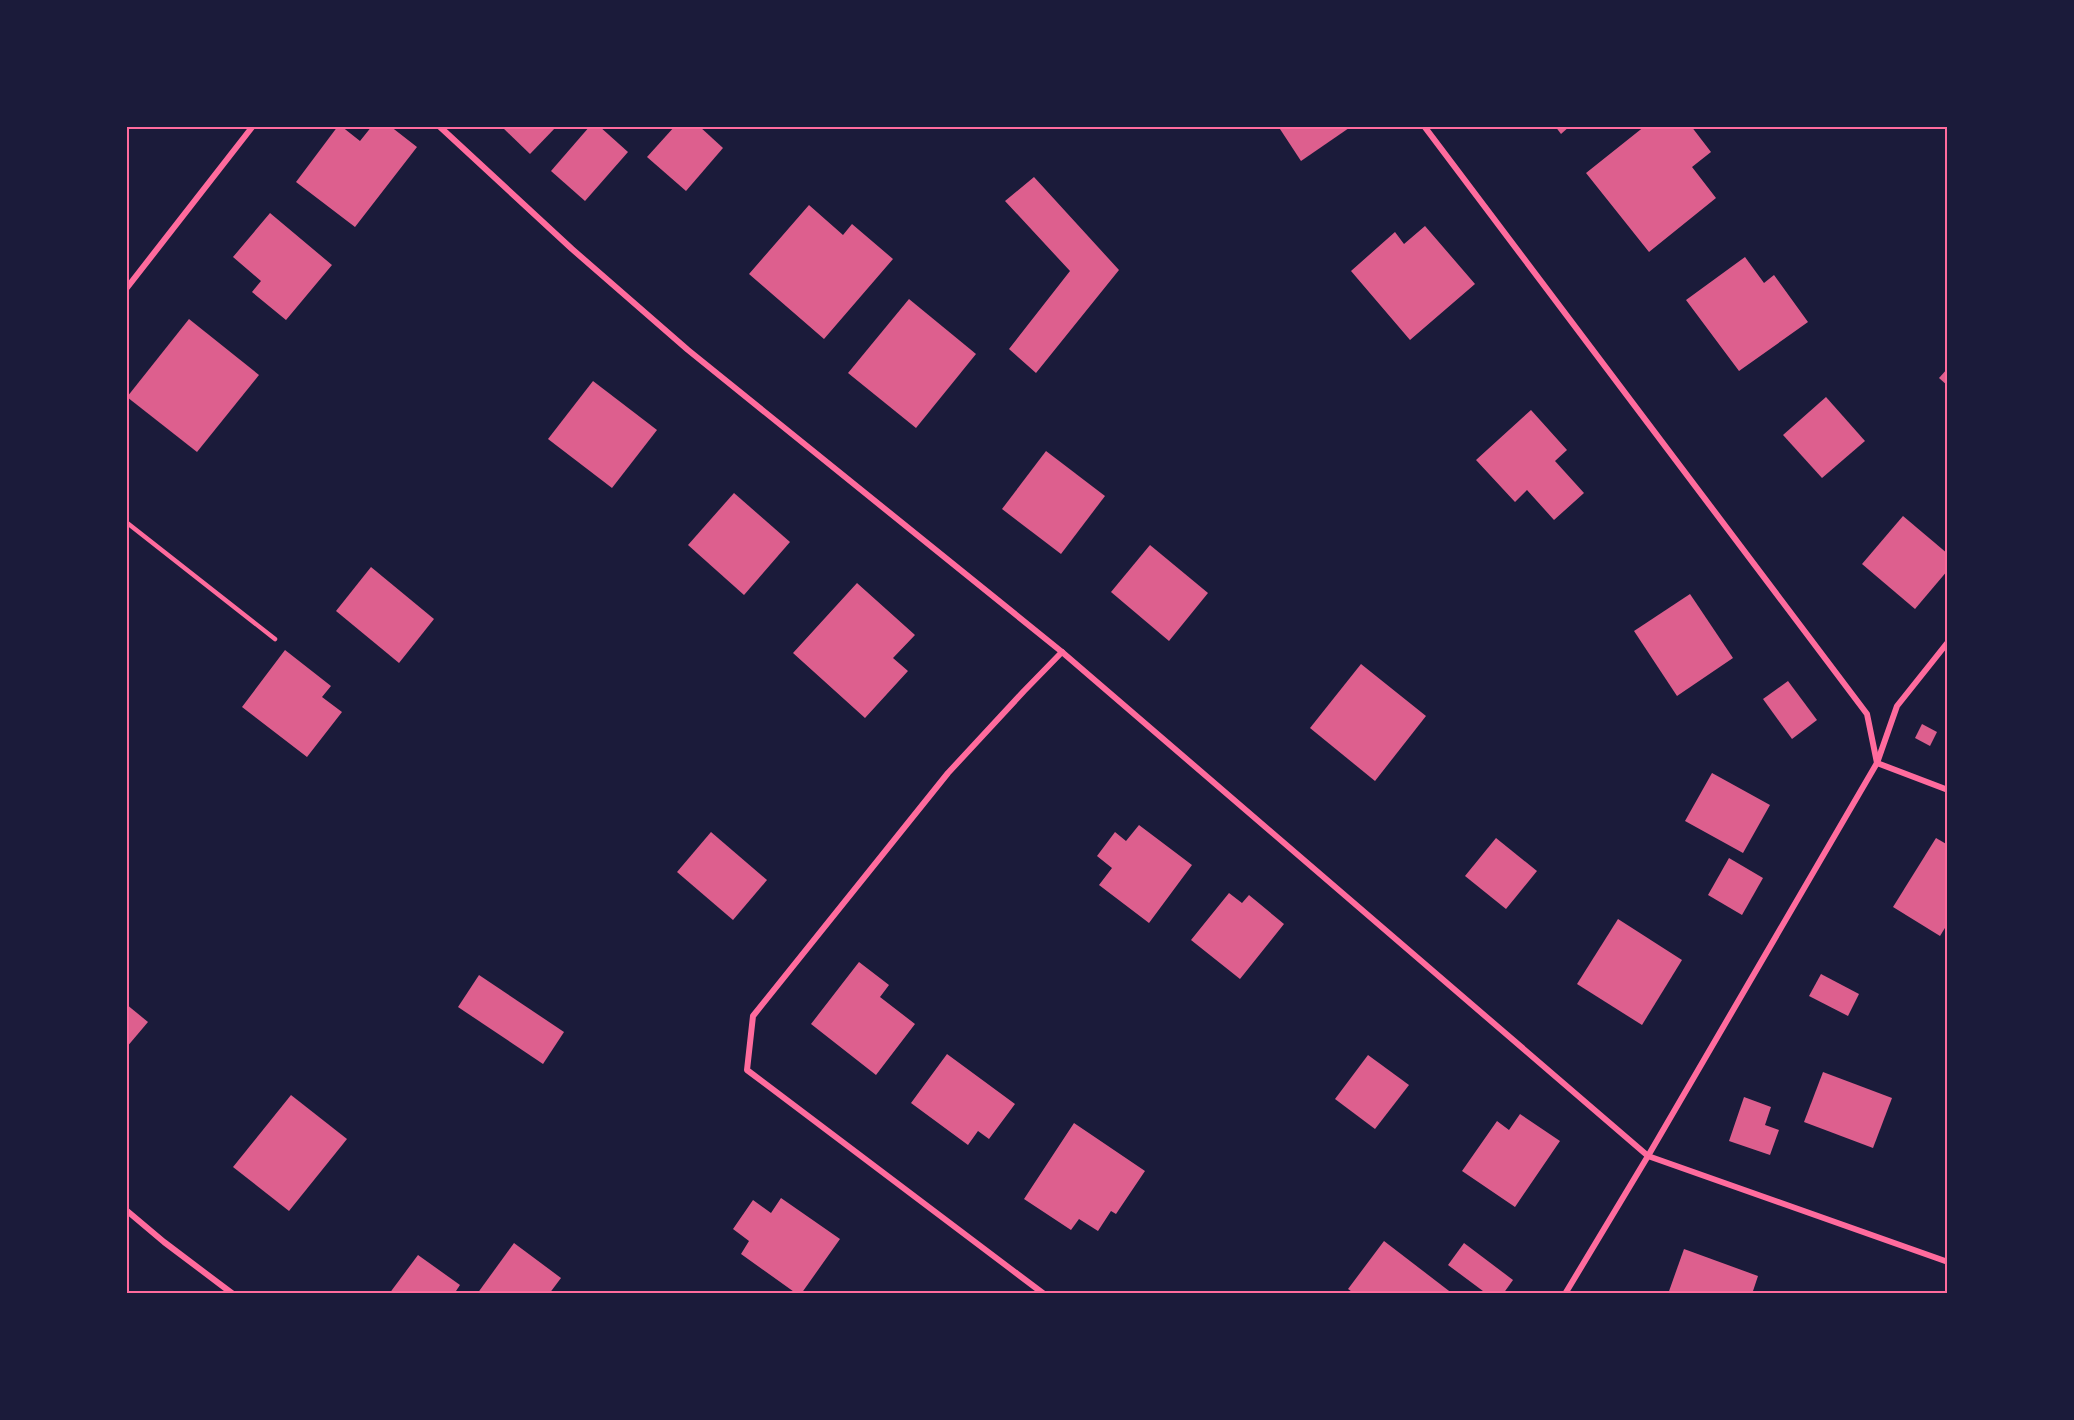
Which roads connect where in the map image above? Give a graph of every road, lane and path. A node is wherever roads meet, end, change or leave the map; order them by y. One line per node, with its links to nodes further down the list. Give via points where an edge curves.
1 (253, 126): 4 (street)
2 (439, 126): 8 (street, via 688,350)
3 (1424, 126): 9 (street, via 1867,714)
4 (126, 289)
5 (126, 522): 6 (lane)
6 (275, 639)
7 (1948, 642): 9 (street, via 1897,706)
8 (1062, 652): 11 (street); 15 (street, via 948,774 753,1016 747,1070)
9 (1877, 763): 10 (street); 11 (street)
10 (1948, 790)
11 (1648, 1156): 13 (street); 16 (street)
12 (126, 1210): 14 (street)
13 (1948, 1262)
14 (233, 1294)
15 (1044, 1294)
16 (1564, 1294)

